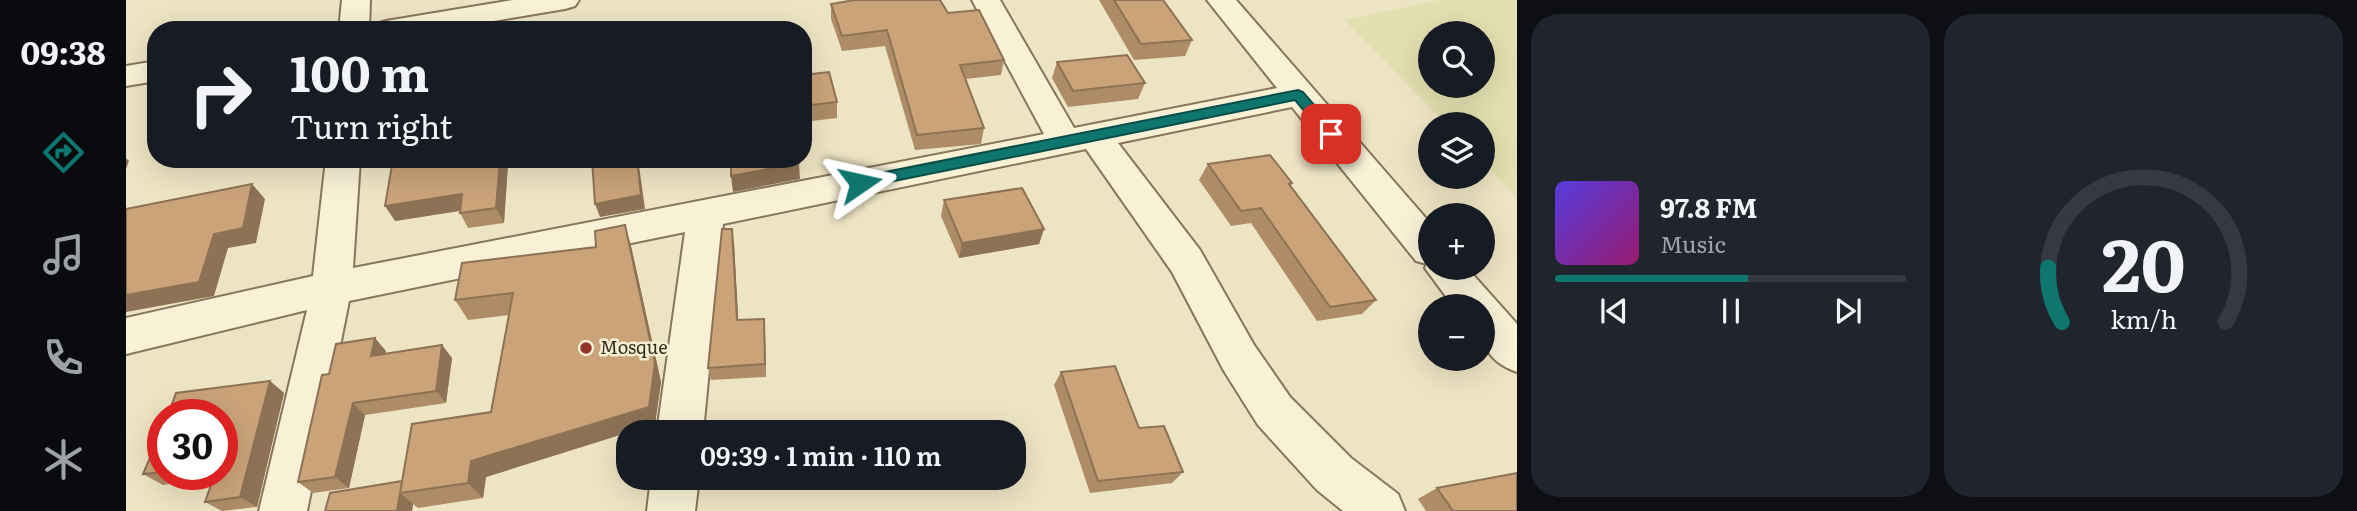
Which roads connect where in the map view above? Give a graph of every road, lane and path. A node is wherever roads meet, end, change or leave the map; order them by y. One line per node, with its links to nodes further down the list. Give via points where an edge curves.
1 (356, 0): 5 (street)
2 (565, 0): 6 (street)
3 (986, 0): 10 (street)
4 (1221, 0): 9 (street)
5 (355, 21)
6 (440, 21)
7 (147, 72): 8 (street)
8 (126, 76)
9 (1298, 95): 10 (street); 13 (street)
10 (1080, 139): 12 (street); 24 (street, via 1186,261 1274,411 1334,474)
11 (342, 168): 15 (street)
12 (706, 213): 15 (street); 20 (street)
13 (1418, 236)
14 (1454, 280): 16 (street)
15 (332, 288): 18 (street); 22 (street)
16 (1467, 294)
17 (1495, 328): 19 (street)
18 (126, 336)
19 (1517, 354)
20 (681, 420)
21 (674, 490): 23 (street)
22 (283, 511)
23 (671, 511)
24 (1381, 511)

